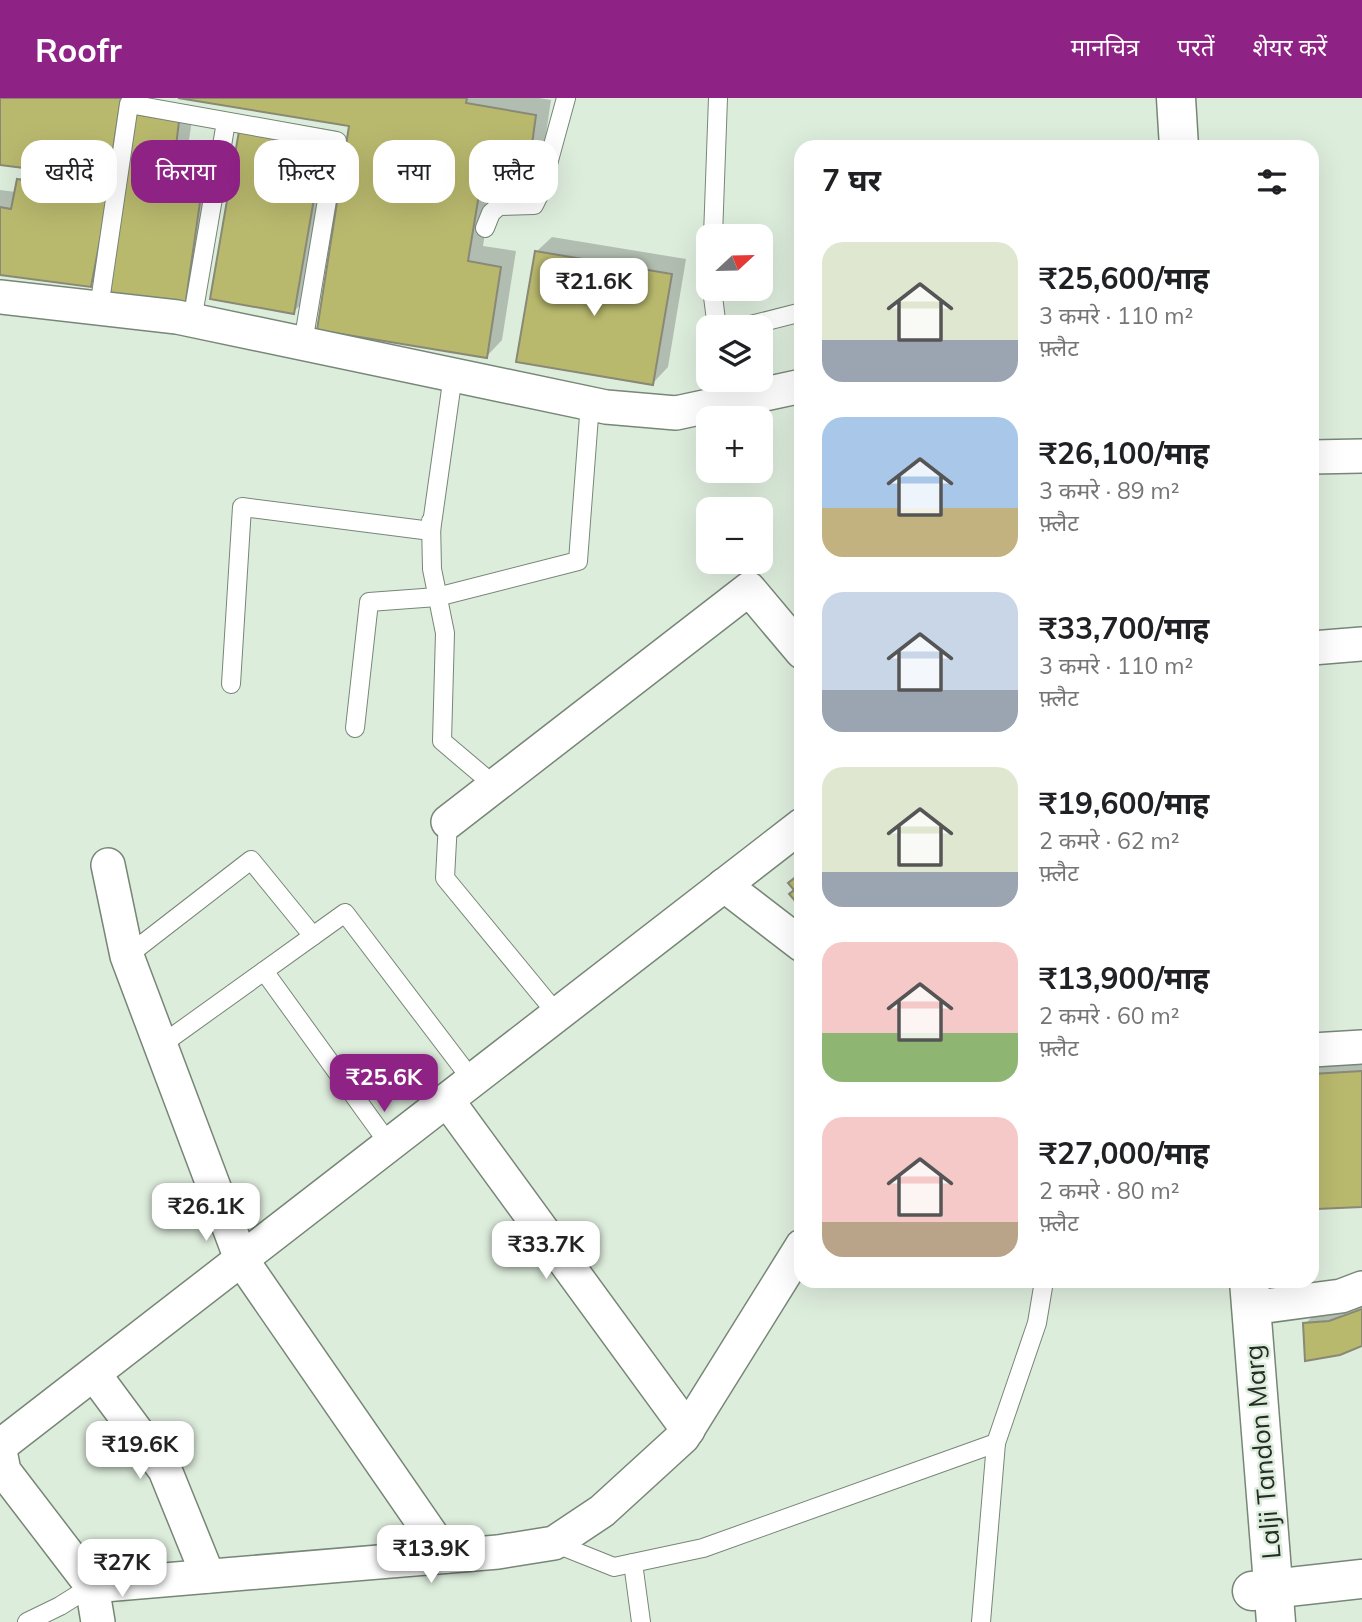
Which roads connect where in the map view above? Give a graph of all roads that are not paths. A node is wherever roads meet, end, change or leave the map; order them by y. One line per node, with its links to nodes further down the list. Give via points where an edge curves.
1 (566, 98): 9 (lane, via 534,205 499,206)
2 (718, 98): 8 (lane)
3 (1158, 98): 6 (main road)
4 (1176, 98): 7 (main road)
5 (226, 122): 11 (lane, via 129,104); 14 (lane); 15 (lane, via 337,141)
6 (1161, 140)
7 (1179, 140)
8 (713, 224)
9 (485, 228)
10 (0, 297): 11 (street)
11 (99, 308): 14 (street)
12 (794, 314): 13 (lane)
13 (773, 319)
14 (192, 320): 15 (street)
15 (303, 343): 16 (street)
16 (453, 374): 18 (street); 22 (lane)
17 (794, 388): 18 (street, via 676,413)
18 (590, 404): 23 (lane, via 578,561)
19 (1362, 456): 20 (street)
20 (1319, 457)
21 (430, 472): 22 (lane)
22 (431, 531): 23 (lane); 27 (lane, via 242,507)
23 (437, 597): 28 (lane, via 369,602); 29 (lane, via 445,633 442,741)
24 (794, 642): 29 (street, via 749,589)
25 (1362, 644): 26 (street)
26 (1319, 647)
27 (231, 684)
28 (355, 728)
29 (495, 786): 30 (street)
30 (448, 822): 38 (lane, via 445,878)
31 (794, 831): 33 (street)
32 (108, 864): 36 (street)
33 (724, 884): 35 (street); 38 (street)
34 (313, 936): 36 (lane, via 251,860); 37 (lane); 42 (lane, via 345,913)
35 (794, 939)
36 (127, 956): 39 (street)
37 (264, 971): 39 (lane); 43 (lane)
38 (557, 1014): 42 (street)
39 (161, 1045): 44 (street)
40 (1362, 1047): 41 (street)
41 (1319, 1050)
42 (459, 1090): 43 (street); 50 (street)
43 (389, 1144): 44 (street)
44 (241, 1259): 49 (street); 54 (street)
45 (794, 1259): 50 (street)
46 (1043, 1288): 51 (lane, via 1037,1323)
47 (1362, 1288): 48 (street, via 1333,1297)
48 (1243, 1290): 59 (main road, Lalji Tandon Marg)
49 (94, 1374): 52 (street); 56 (street, via 165,1470)
50 (688, 1430): 53 (street, via 601,1511)
51 (996, 1443): 55 (lane, via 702,1548); 63 (lane)
52 (1, 1460): 58 (street)
53 (554, 1543): 54 (street); 55 (lane, via 614,1567)
54 (446, 1556): 56 (street)
55 (633, 1563): 62 (lane)
56 (208, 1576): 58 (street)
57 (1362, 1579): 59 (main road)
58 (92, 1586): 60 (lane); 61 (street)
59 (1264, 1606)
60 (27, 1622)
61 (99, 1622)
62 (642, 1622)
63 (981, 1622)

